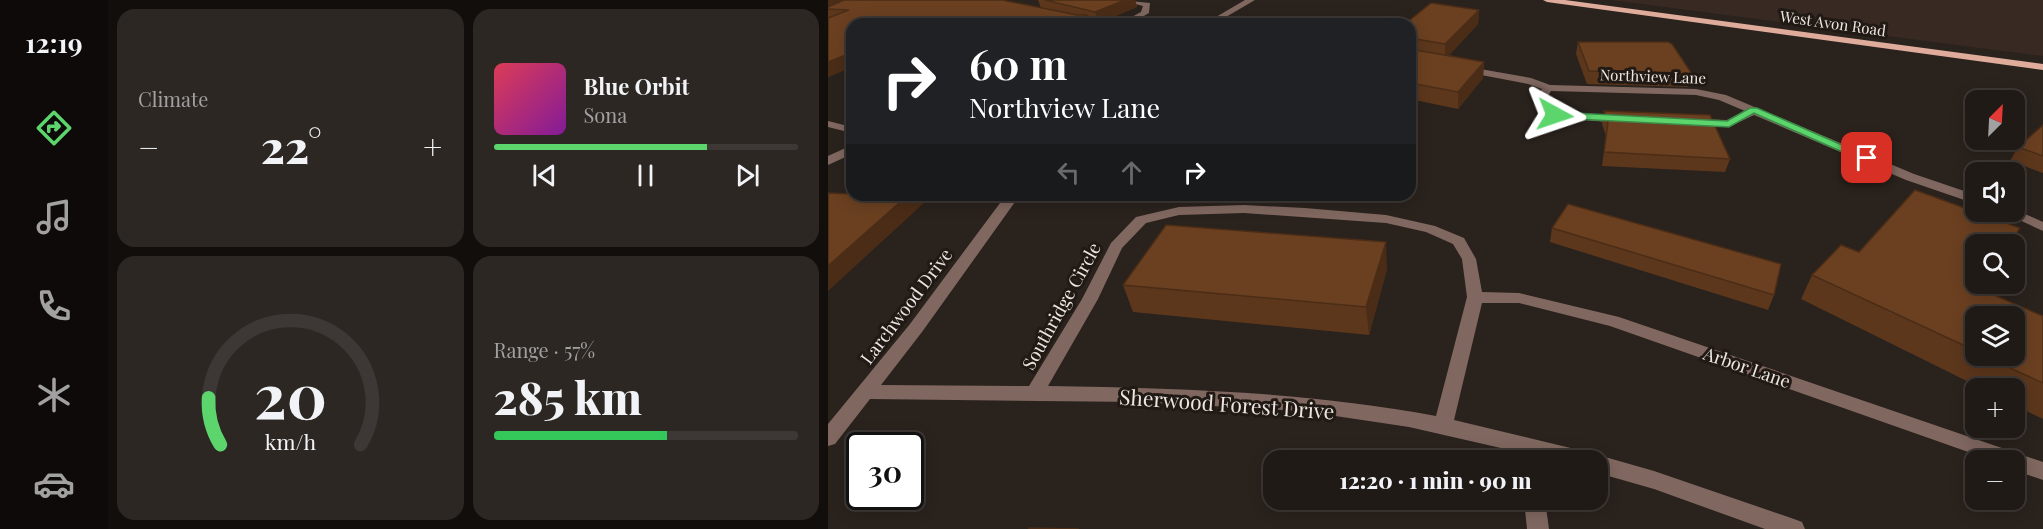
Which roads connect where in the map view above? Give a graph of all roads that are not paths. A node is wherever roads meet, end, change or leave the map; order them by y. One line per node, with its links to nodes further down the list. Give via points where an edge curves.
1 (1124, 0): 4 (street, via 1147,5 1146,13)
2 (1251, 0): 5 (street)
3 (1547, 0): 7 (main road, West Avon Road)
4 (1136, 18)
5 (1219, 18)
6 (1453, 67): 8 (street, Northview Lane, via 1531,81)
7 (2043, 67)
8 (1548, 88): 9 (street, Northview Lane, via 1696,92); 10 (street, via 1543,96 1547,111 1555,115)
9 (1754, 110): 11 (street, via 1729,124); 16 (street, Northview Lane, via 1910,177)
10 (1636, 120)
11 (1682, 122)
12 (828, 124): 13 (street)
13 (846, 128)
14 (846, 152): 15 (street)
15 (828, 161)
16 (1965, 196)
17 (1009, 201): 21 (street, Larchwood Drive)
18 (2025, 219): 19 (street)
19 (2043, 227)
20 (1475, 297): 22 (street, Southridge Circle, via 1469,259 1459,241 1430,229 1386,219 1305,212 1244,208 1179,211 1140,220 1116,246); 23 (street, Southridge Circle); 26 (street, Arbor Lane, via 1519,298 1613,321)
21 (866, 392): 22 (street, Sherwood Forest Drive); 24 (street, Larchwood Drive)
22 (1034, 394): 23 (street, Sherwood Forest Drive, via 1183,396 1294,404)
23 (1443, 426): 25 (street, Sherwood Forest Drive)
24 (828, 438)
25 (1520, 450)
26 (1982, 450)
27 (2025, 465): 29 (street, Arbor Lane)
28 (1608, 467): 32 (street)
29 (2043, 471)
30 (1536, 510): 31 (street)
31 (1538, 529)
32 (1794, 529)

